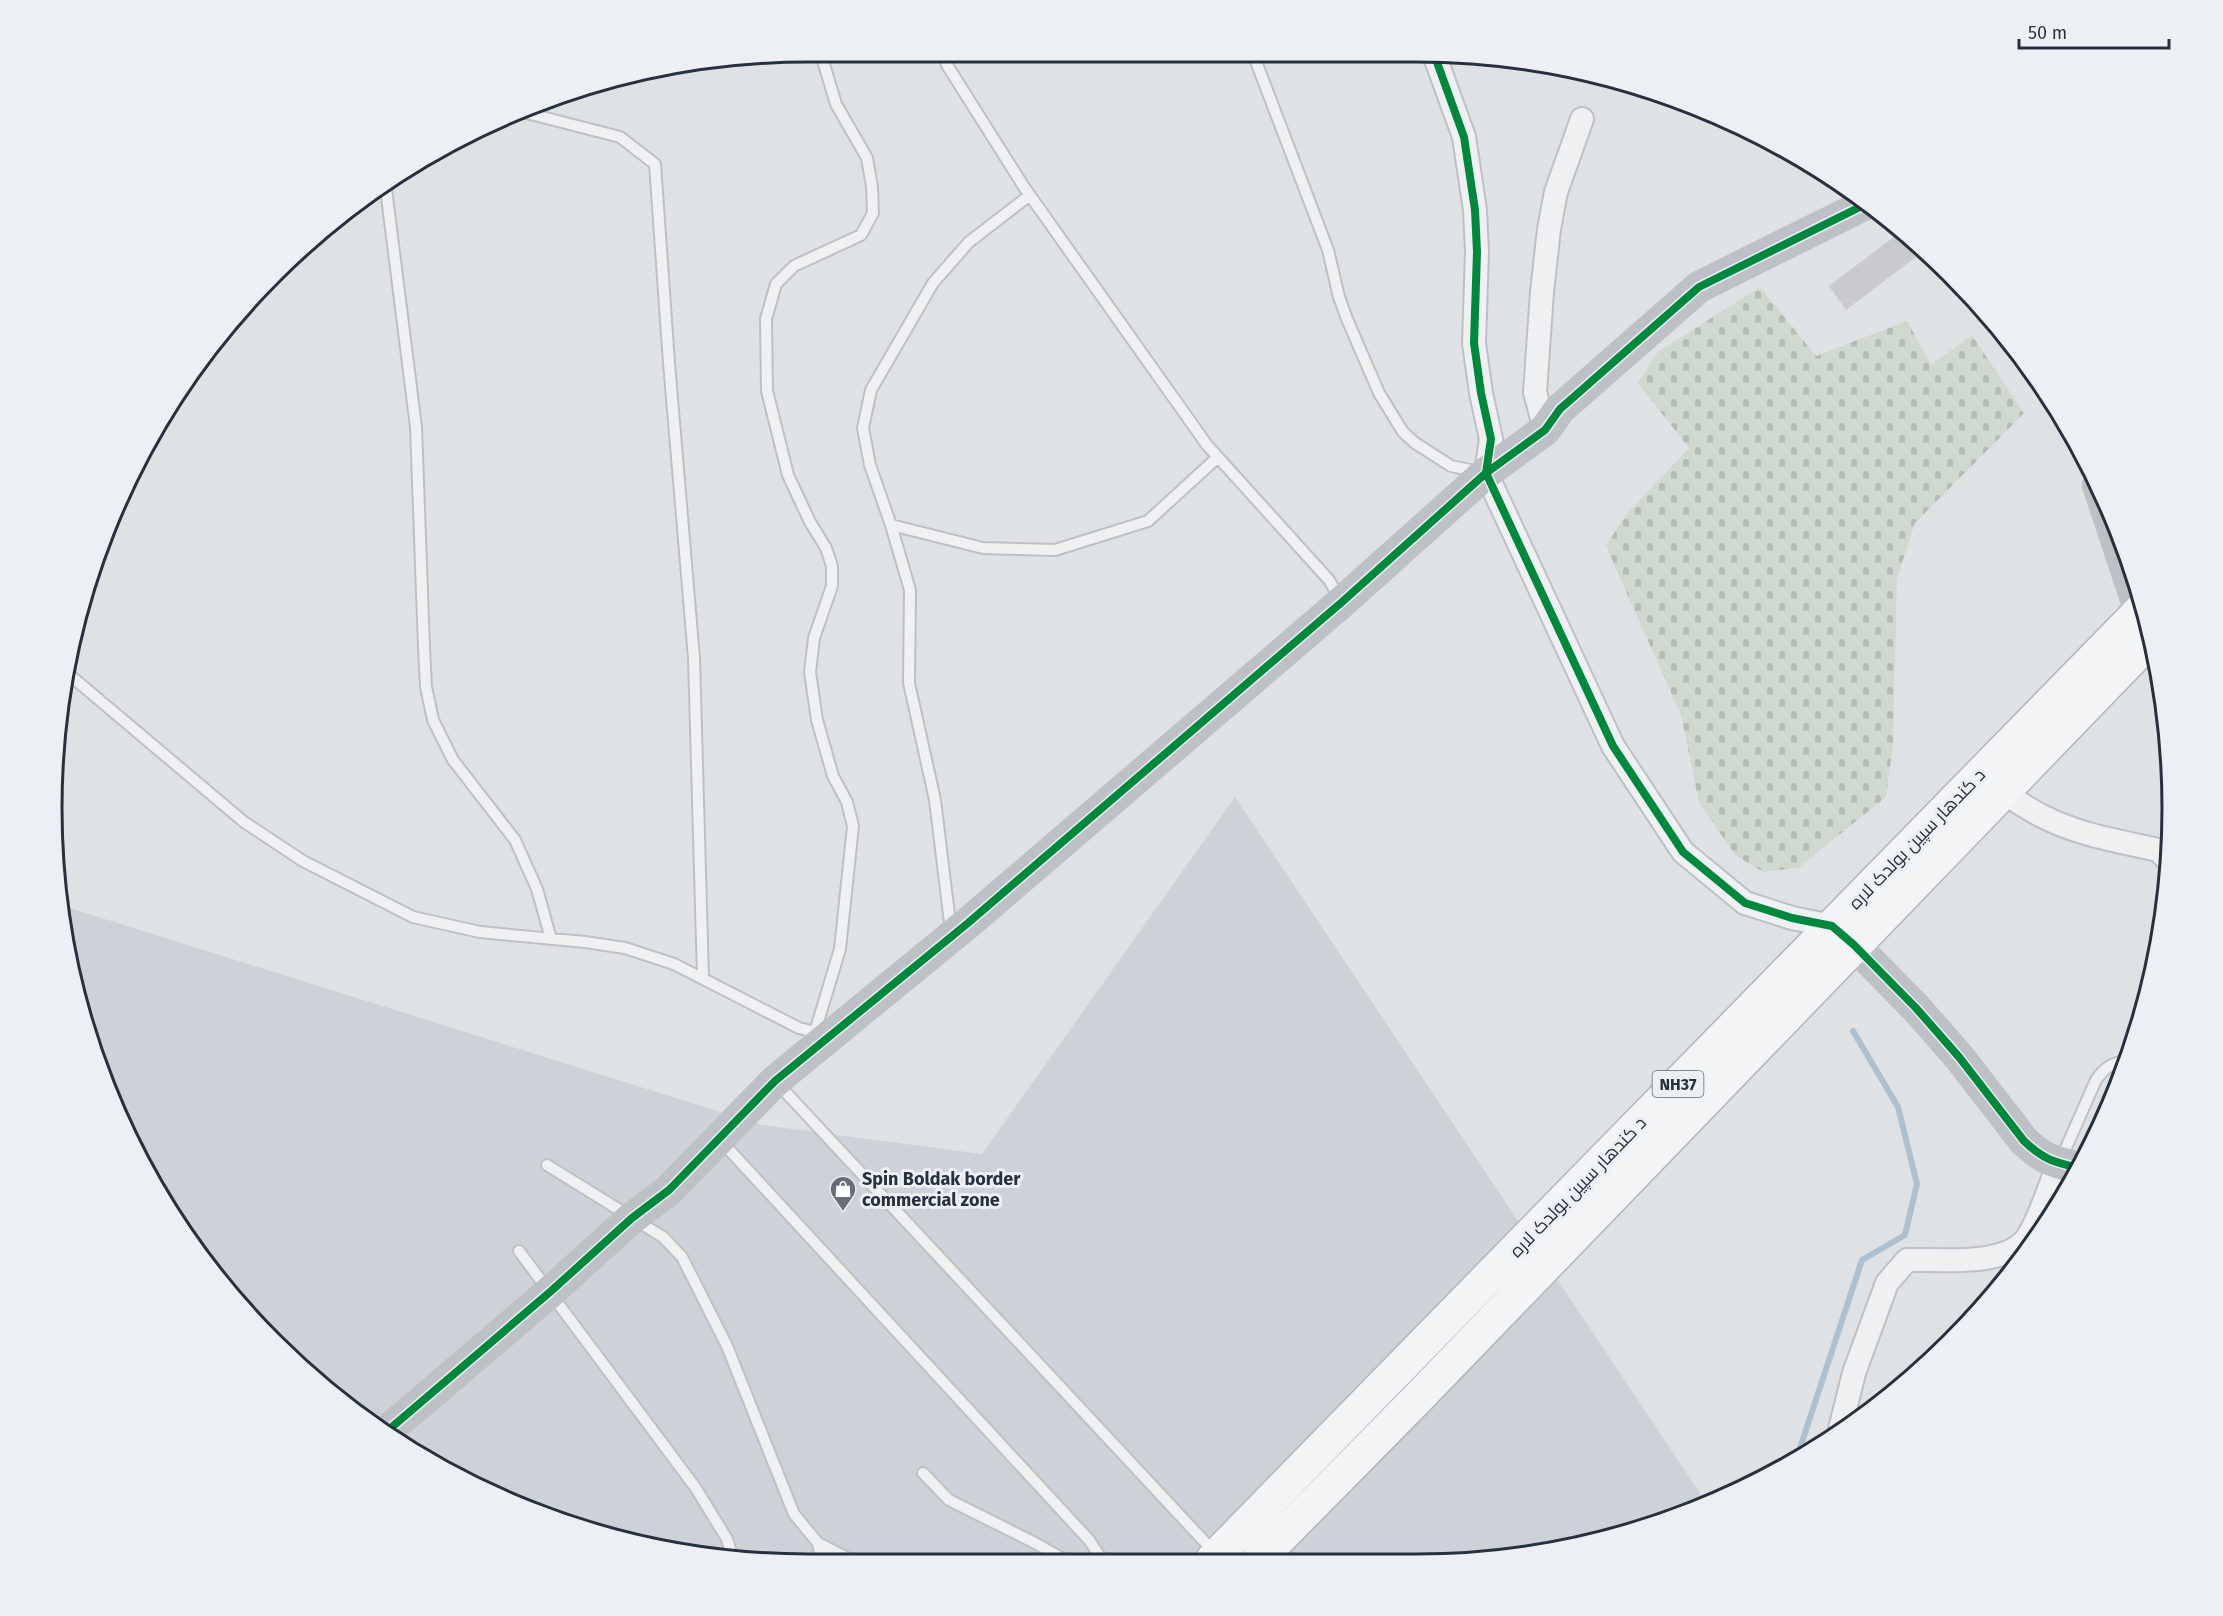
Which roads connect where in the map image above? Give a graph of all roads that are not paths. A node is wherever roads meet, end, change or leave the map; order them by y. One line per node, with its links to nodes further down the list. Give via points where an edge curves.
1 (823, 62): 24 (lane, via 836,104 867,158 873,213 861,235 794,266 776,284 766,319 767,391 788,475 832,566 832,586 814,638 810,672 817,720 853,826 840,950)
2 (946, 62): 8 (lane)
3 (1256, 62): 12 (lane, via 1328,250 1347,319 1389,410 1403,432 1429,453 1451,466)
4 (1437, 62): 12 (street, via 1464,138 1475,210 1474,343 1491,439)
5 (532, 114): 23 (lane, via 620,136 655,164 694,658)
6 (1582, 119): 10 (street, via 1556,192 1549,229 1535,392)
7 (386, 192): 22 (lane, via 416,427 426,687 433,720 453,760 515,840 537,889)
8 (1030, 195): 11 (lane); 13 (lane, via 969,242 933,283 871,390 862,428)
9 (1858, 208): 10 (street, via 1699,287 1560,409)
10 (1545, 430): 12 (street)
11 (1218, 457): 13 (lane, via 1148,521 1055,550 983,548); 14 (lane, via 1329,580)
12 (1486, 473): 14 (street); 20 (street, via 1613,746 1683,852 1745,903)
13 (891, 525): 21 (lane, via 910,590 909,683 935,800)
14 (1342, 602): 21 (street)
15 (2141, 635): 20 (highway, د کندهار سپین بولدک لاره / NH37)
16 (2141, 635): 18 (highway, د کندهار سپین بولدک لاره / NH37)
17 (73, 678): 22 (lane, via 244,822 303,861 413,917 480,932)
18 (2002, 792): 19 (street, via 2065,826); 20 (highway, د کندهار سپین بولدک لاره / NH37)
19 (2158, 850)
20 (1843, 936): 29 (street, via 1916,1008 2024,1142 2043,1156); 45 (highway, د کندهار سپین بولدک لاره / NH37); 46 (highway, د کندهار سپین بولدک لاره / NH37, via 1416,1400)
21 (951, 937): 24 (street)
22 (551, 939): 23 (lane, via 625,948)
23 (703, 978): 24 (lane, via 799,1028)
24 (821, 1035): 26 (street)
25 (2117, 1062): 29 (lane, via 2104,1068 2096,1080)
26 (775, 1081): 27 (street); 44 (lane)
27 (719, 1139): 30 (street, via 669,1190); 43 (lane)
28 (547, 1165): 30 (lane)
29 (2069, 1165): 31 (street)
30 (632, 1218): 34 (street); 38 (lane, via 663,1237 682,1257 727,1346 794,1514)
31 (2031, 1230)
32 (2020, 1244): 35 (street, via 2006,1254 1976,1260 1907,1260 1887,1283 1854,1373)
33 (519, 1251): 34 (lane)
34 (550, 1292): 36 (street); 39 (lane, via 695,1487)
35 (1842, 1420)
36 (391, 1428)
37 (923, 1473): 42 (lane, via 949,1500)
38 (818, 1543): 40 (lane); 41 (lane)
39 (730, 1550)
40 (820, 1554)
41 (839, 1554)
42 (1055, 1554)
43 (1098, 1554)
44 (1211, 1554)
45 (1219, 1554)
46 (1264, 1554)

